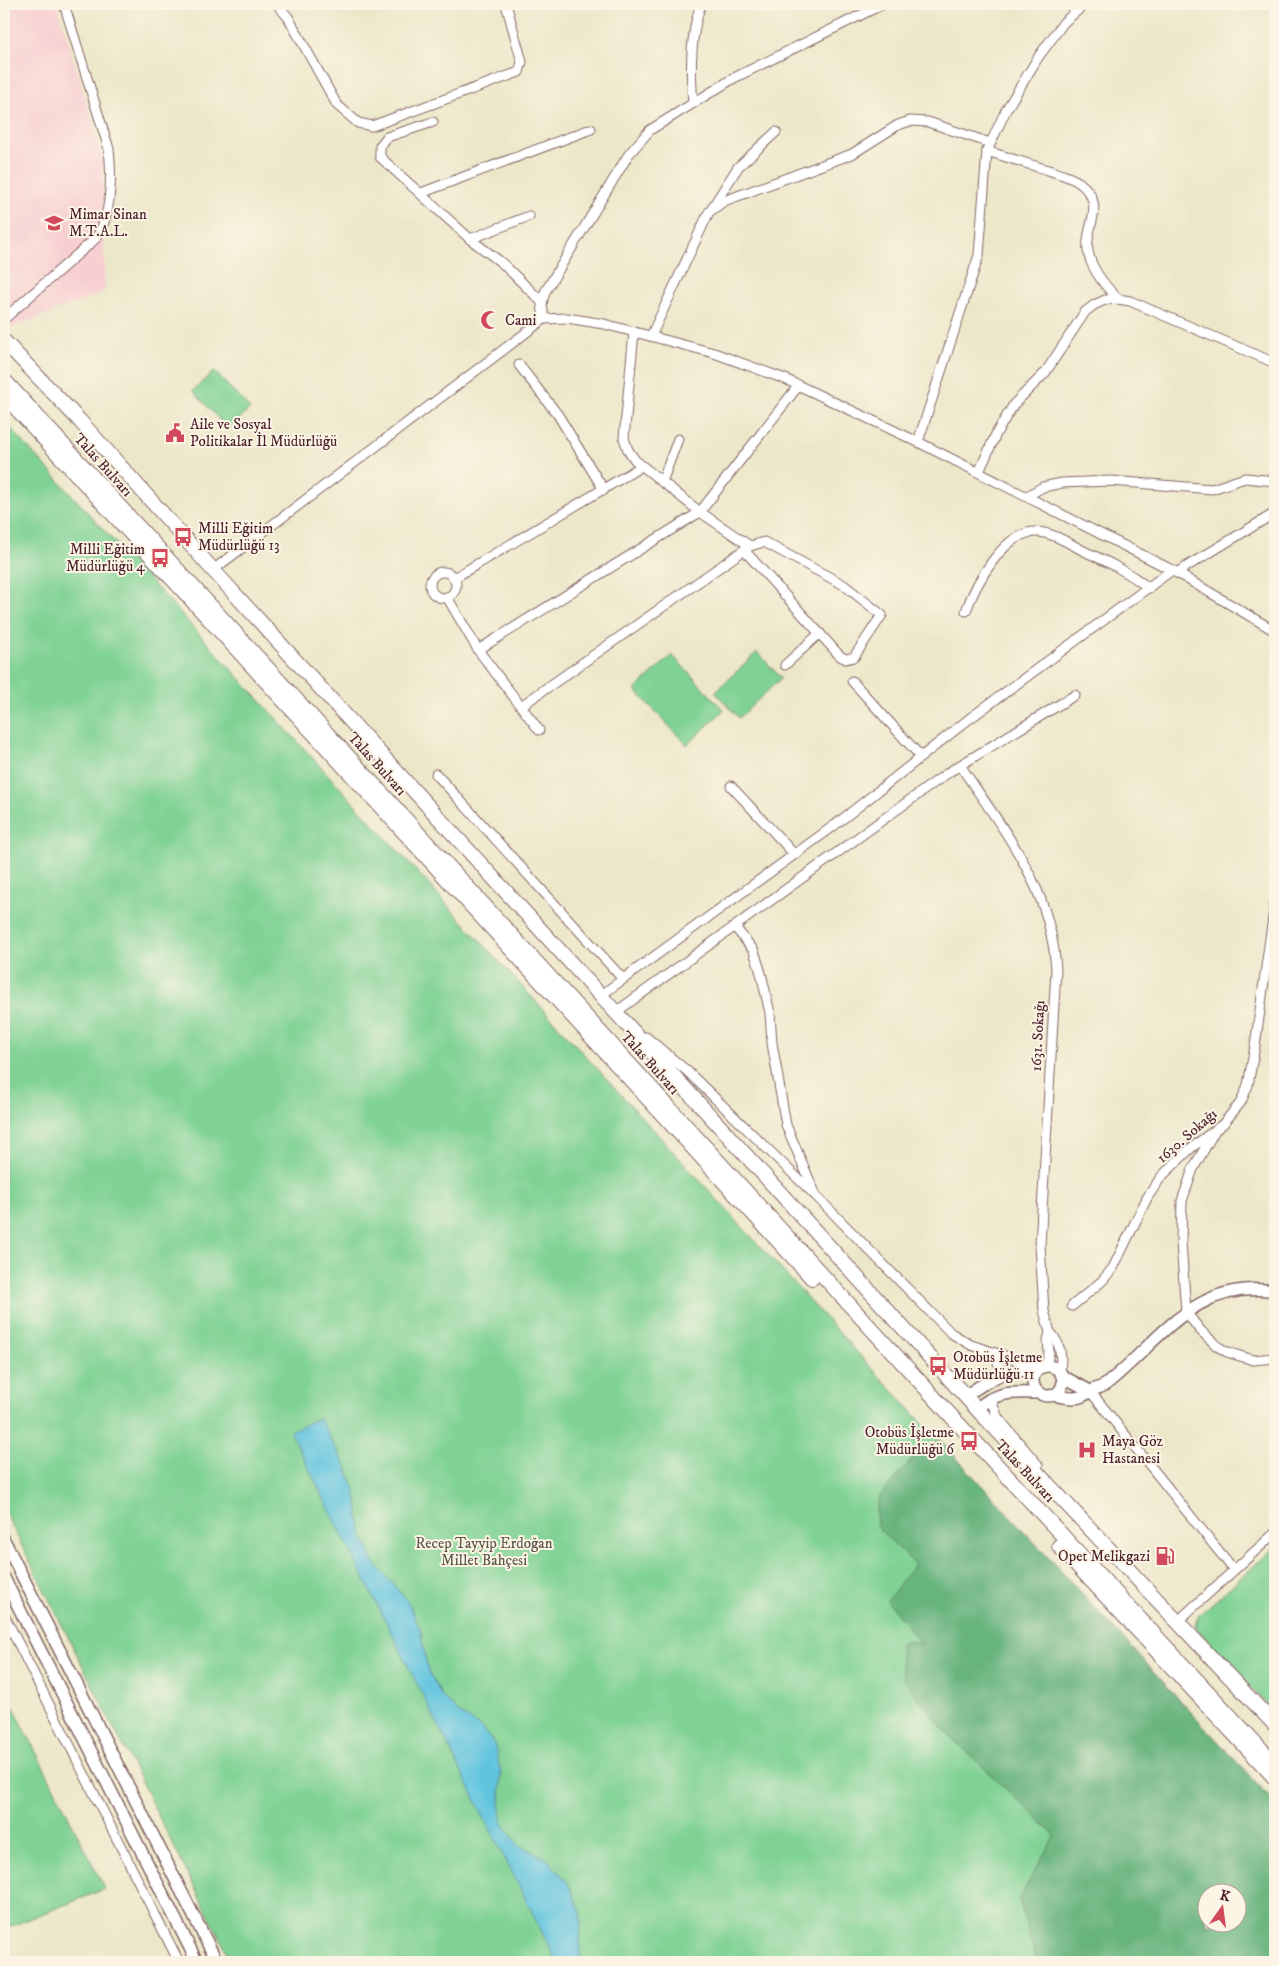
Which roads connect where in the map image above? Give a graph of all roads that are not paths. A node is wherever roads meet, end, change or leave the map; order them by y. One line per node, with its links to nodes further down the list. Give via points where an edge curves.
1 (64, 4): 18 (street, via 109,149 111,171 106,215 94,239)
2 (277, 4): 3 (street, via 288,17 337,105 358,123 368,126 519,72 522,62)
3 (506, 4)
4 (701, 4): 7 (street, via 692,55)
5 (883, 4): 7 (street, via 734,78)
6 (1081, 5): 11 (street, via 1064,22 1031,68)
7 (693, 102): 17 (street, via 659,123 635,146 545,292)
8 (433, 122): 12 (street, via 387,137 379,150 380,157)
9 (591, 129): 12 (street)
10 (776, 132): 13 (street, via 738,167)
11 (989, 147): 13 (street, via 928,122 910,121 852,154 732,198); 16 (street, via 1067,176 1085,188 1094,207 1087,246 1089,258 1102,282); 29 (street, via 979,255)
12 (421, 193): 15 (street)
13 (709, 212): 21 (street)
14 (529, 216): 15 (street)
15 (470, 240): 17 (street, via 502,263)
16 (1118, 299): 23 (street, via 1160,313); 31 (street, via 1100,302 1085,312 1045,373 1009,411)
17 (542, 302): 19 (street)
18 (4, 319)
19 (544, 319): 20 (street, via 585,320); 39 (street)
20 (634, 332): 21 (street); 30 (street, via 624,438 631,456)
21 (651, 336): 26 (street, via 738,360)
22 (4, 341): 39 (main road, Talas Bulvarı)
23 (1275, 363)
24 (519, 365): 34 (street, via 558,416)
25 (4, 380): 88 (main road, Talas Bulvarı, via 953,1418)
26 (799, 385): 29 (street); 36 (street)
27 (4, 395): 89 (main road, via 921,1397)
28 (678, 439): 33 (street)
29 (918, 442): 31 (street)
30 (642, 466): 33 (street); 34 (street)
31 (978, 472): 35 (street)
32 (1275, 480): 35 (street, via 1245,478 1212,489 1111,481 1062,483 1043,487)
33 (662, 482): 36 (street)
34 (604, 490): 41 (street)
35 (1027, 496): 40 (street)
36 (700, 512): 38 (street); 47 (street)
37 (1275, 513): 40 (street)
38 (747, 548): 46 (street); 46 (street, via 764,542 844,585 882,615 849,659 842,658); 51 (street)
39 (212, 570): 61 (main road, Talas Bulvarı)
40 (1174, 571): 42 (street); 45 (street)
41 (454, 578): 43 (street, via 455,589); 43 (street, via 447,573 439,573 430,583 434,594)
42 (1149, 588): 44 (street, via 1129,572 1048,534 1030,532 1014,540 992,562); 53 (street)
43 (447, 597): 47 (street)
44 (966, 611)
45 (1275, 631)
46 (820, 633): 48 (street)
47 (478, 650): 51 (street)
48 (785, 665)
49 (852, 681): 53 (street)
50 (1075, 695): 54 (street)
51 (521, 706): 52 (street)
52 (539, 730)
53 (921, 757): 57 (street)
54 (960, 766): 59 (street); 68 (street, 1631. Sokağı, via 1027,867 1052,936 1056,970 1040,1250 1044,1311)
55 (436, 774): 60 (street)
56 (731, 786): 57 (street)
57 (794, 854): 60 (street)
58 (1275, 903): 63 (street, 1630. Sokağı, via 1248,1085 1236,1110)
59 (734, 927): 62 (street); 64 (street, via 754,951 762,973 786,1125)
60 (623, 979): 61 (street)
61 (600, 996): 62 (main road, Talas Bulvarı)
62 (616, 1012): 64 (street, via 687,1071); 77 (main road, Talas Bulvarı)
63 (1215, 1130): 66 (street, 1630. Sokağı, via 1161,1177 1147,1198 1113,1268 1102,1282); 67 (street, via 1193,1169 1182,1201)
64 (816, 1196): 69 (street, via 941,1325 966,1342)
65 (1275, 1291): 67 (street, via 1233,1292 1203,1301)
66 (1072, 1306)
67 (1186, 1312): 70 (street, via 1209,1339 1227,1352 1253,1360); 74 (street, via 1110,1381)
68 (1050, 1332): 71 (street, 1631. Sokağı, via 1049,1353); 73 (street, 1631. Sokağı, via 1060,1351)
69 (995, 1353): 71 (street); 72 (street)
70 (1275, 1358)
71 (1042, 1368): 72 (street); 73 (street, via 1056,1368); 75 (street, via 1033,1380)
72 (1002, 1374): 77 (street)
73 (1061, 1374): 74 (street); 76 (street, via 1062,1385)
74 (1090, 1391): 76 (street, via 1086,1396 1074,1399); 83 (street)
75 (1039, 1393): 76 (street); 78 (street, via 1006,1393)
76 (1053, 1395)
77 (965, 1396): 79 (main road, Talas Bulvarı)
78 (990, 1398): 79 (street); 80 (street, via 998,1418)
79 (977, 1409): 80 (main road, Talas Bulvarı)
80 (1076, 1513): 86 (main road, Talas Bulvarı)
81 (1275, 1533): 83 (street)
82 (4, 1540): 92 (street)
83 (1234, 1570): 86 (street)
84 (4, 1578): 91 (street)
85 (4, 1617): 90 (street)
86 (1178, 1621): 87 (main road, Talas Bulvarı)
87 (1275, 1725)
88 (1275, 1764)
89 (1275, 1778)
90 (180, 1962)
91 (197, 1962)
92 (217, 1962)

